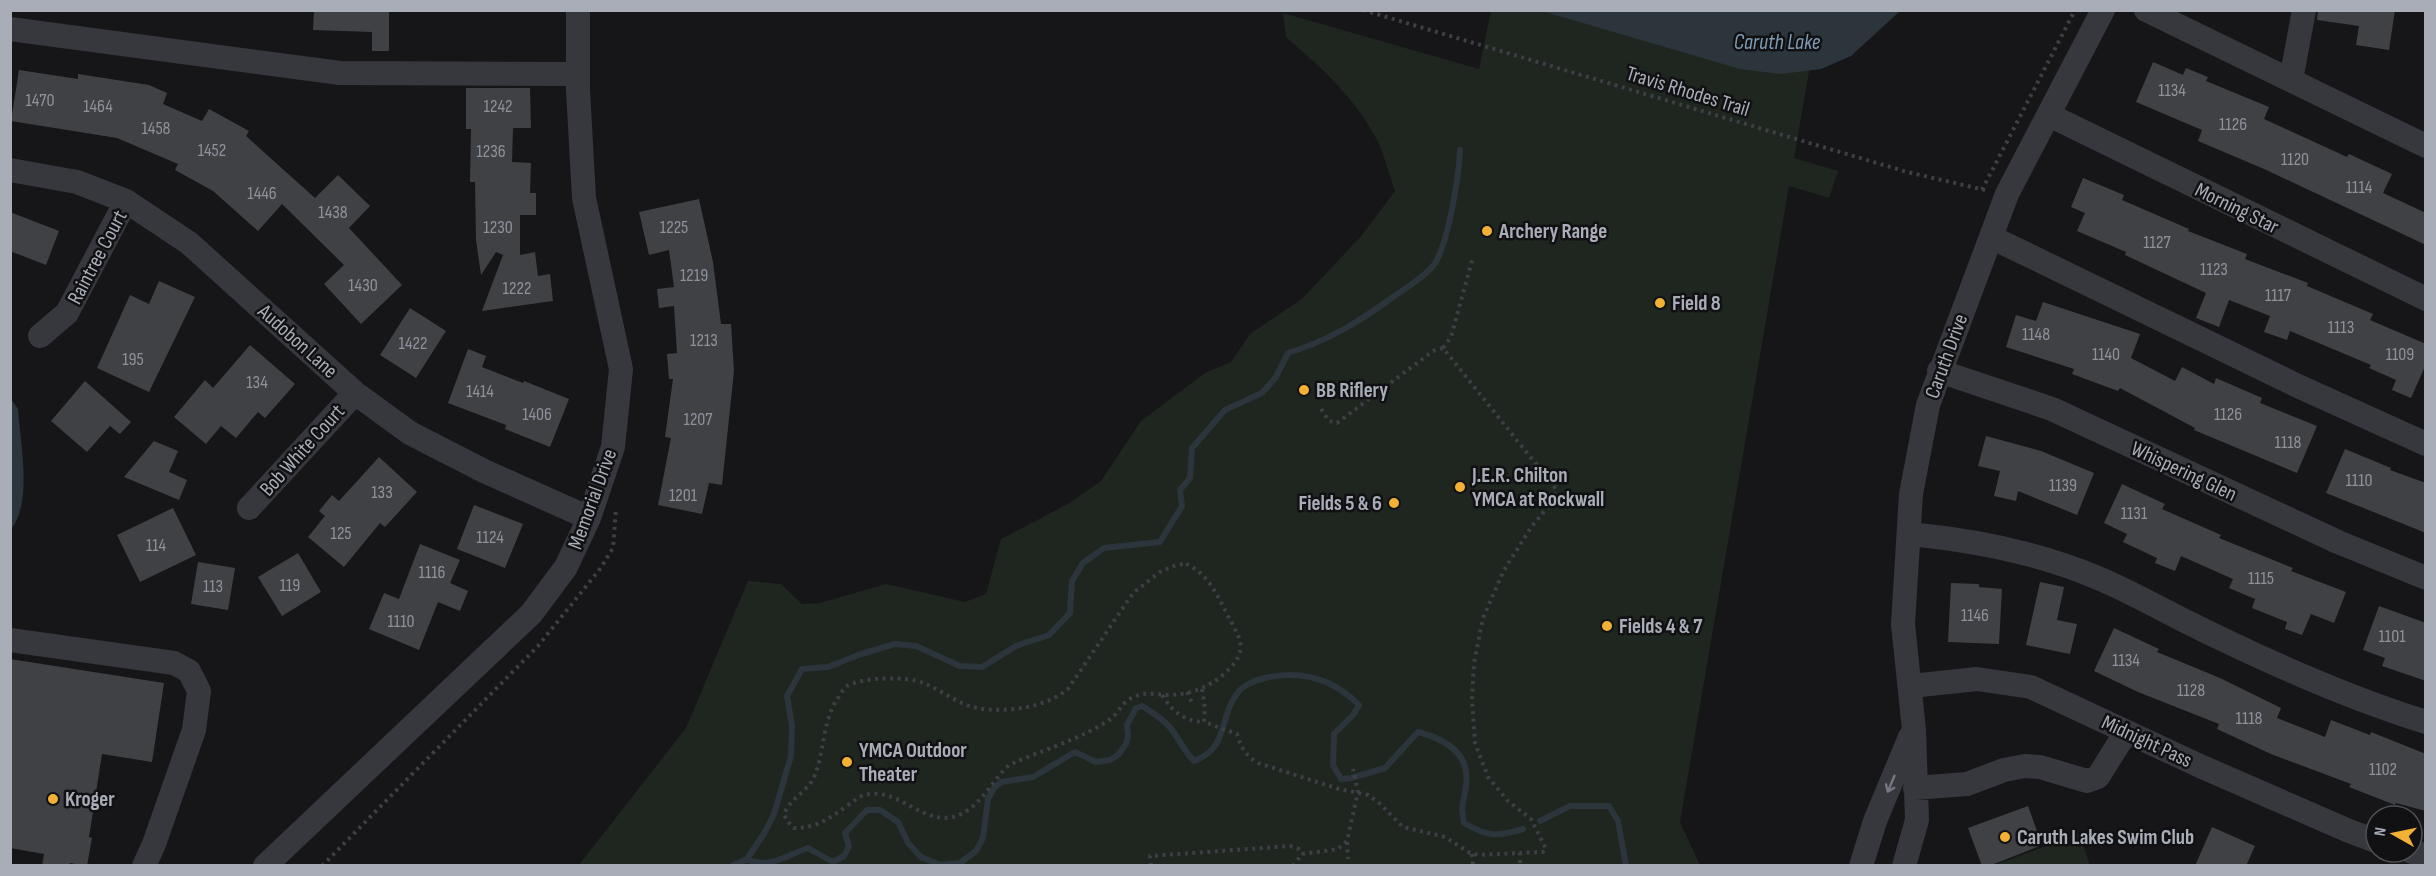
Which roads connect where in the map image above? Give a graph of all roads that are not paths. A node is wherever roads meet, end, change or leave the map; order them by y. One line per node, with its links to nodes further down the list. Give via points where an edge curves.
1 (578, 10): 6 (street, Memorial Drive)
2 (2103, 10): 8 (street, Caruth Drive)
3 (2146, 10): 7 (street)
4 (2304, 10): 7 (street)
5 (10, 29): 6 (street, via 340,73)
6 (578, 74): 19 (street, Memorial Drive, via 584,198 621,369 614,447)
7 (2291, 80): 9 (street)
8 (2049, 115): 12 (street, Caruth Drive, via 2007,194); 13 (street, Morning Star)
9 (2426, 146)
10 (10, 170): 11 (street, Audobon Lane, via 77,182)
11 (126, 201): 14 (street, Raintree Court, via 67,313); 16 (street, Audobon Lane, via 189,243)
12 (1991, 237): 15 (street, Caruth Drive); 17 (street)
13 (2426, 299)
14 (40, 336)
15 (1939, 371): 20 (street, Caruth Drive, via 1914,471); 21 (street, Whispering Glen, via 2052,409 2338,542)
16 (355, 393): 18 (street, Bob White Court); 19 (street, Audobon Lane, via 410,433)
17 (2426, 444)
18 (249, 508)
19 (589, 518): 30 (street, Memorial Drive, via 566,567 531,614)
20 (1909, 534): 23 (street, Caruth Drive, via 1903,624); 24 (street, via 1980,542 2098,577 2347,695)
21 (2426, 578)
22 (10, 640): 29 (street, via 174,663 189,671 199,691 194,730)
23 (1911, 686): 25 (street, Caruth Drive); 26 (street, Midnight Pass, via 1977,679 2031,687)
24 (2426, 722)
25 (1914, 730): 27 (street, Caruth Drive); 31 (street, Caruth Drive, one-way to 31, via 1875,821)
26 (2126, 732): 27 (street, via 2098,777 2086,781 2025,765 1967,784); 28 (street, Midnight Pass)
27 (1916, 788): 32 (street, Caruth Drive, via 1917,820)
28 (2364, 837)
29 (144, 866)
30 (265, 866)
31 (1861, 866)
32 (1904, 866)

